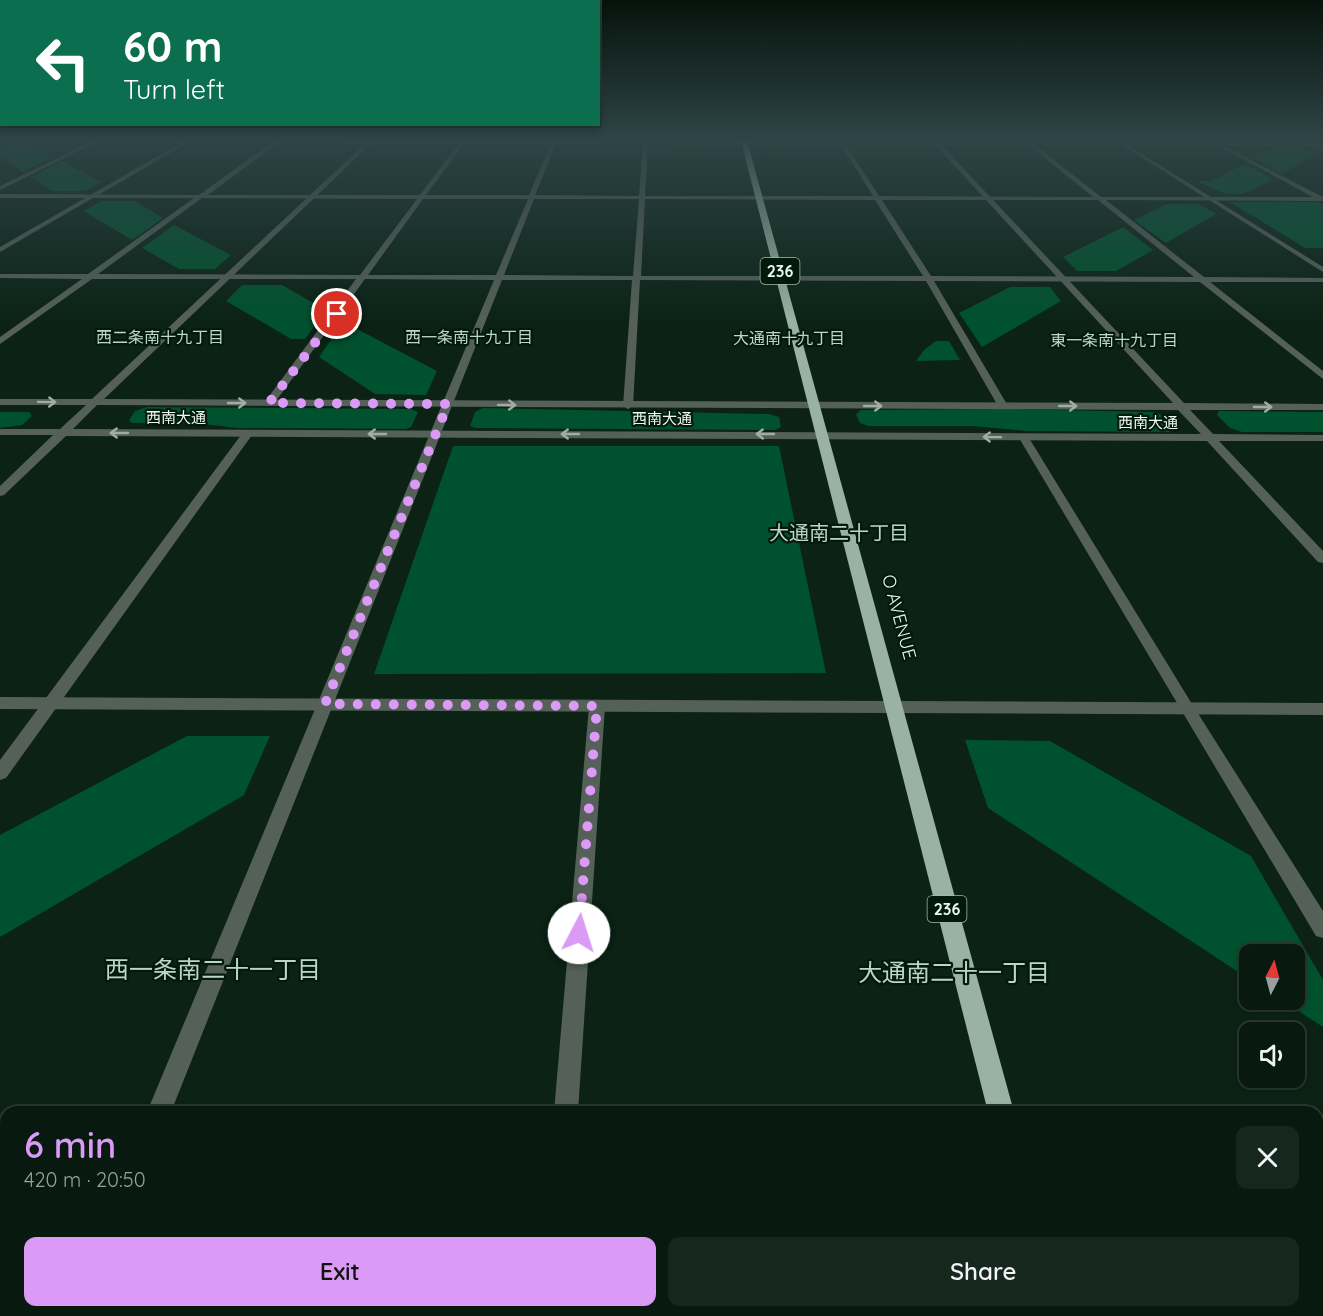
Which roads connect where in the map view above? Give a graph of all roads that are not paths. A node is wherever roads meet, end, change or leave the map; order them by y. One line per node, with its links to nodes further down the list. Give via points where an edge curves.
1 (90, 198): 14 (street)
2 (199, 198): 17 (street)
3 (309, 198): 18 (street)
4 (421, 198): 19 (street)
5 (532, 198): 20 (street)
6 (642, 198): 21 (street)
7 (760, 198): 22 (highway, O AVENUE / 236)
8 (877, 198): 23 (street)
9 (987, 198): 24 (street)
10 (1100, 198): 25 (street)
11 (1209, 198): 15 (street)
12 (1256, 198): 13 (street)
13 (1322, 199)
14 (0, 250)
15 (1323, 270)
16 (0, 276): 17 (street)
17 (91, 276): 18 (street); 27 (street)
18 (228, 277): 19 (street); 30 (street)
19 (364, 277): 20 (street); 31 (street)
20 (500, 277): 21 (street); 32 (street)
21 (635, 278): 22 (street); 33 (street)
22 (782, 278): 23 (street); 34 (highway, O AVENUE / 236)
23 (928, 279): 24 (street); 35 (street)
24 (1061, 279): 25 (street); 36 (street)
25 (1200, 279): 26 (street); 28 (street)
26 (1323, 280)
27 (0, 341)
28 (1323, 376)
29 (0, 402): 30 (street, 西南大通, one-way to 30)
30 (94, 403): 31 (street, 西南大通, one-way to 31); 39 (street)
31 (269, 403): 32 (street, 西南大通)
32 (448, 404): 33 (street, 西南大通, one-way to 33); 41 (street)
33 (628, 406): 34 (street, 西南大通)
34 (815, 406): 35 (street, 西南大通, one-way to 35); 42 (highway, O AVENUE / 236)
35 (1003, 406): 36 (street, 西南大通, one-way to 36)
36 (1181, 407): 37 (street, 西南大通, one-way to 37); 44 (street)
37 (1323, 407)
38 (0, 432): 39 (street, 西南大通)
39 (63, 432): 40 (street, 西南大通, one-way to 39); 46 (street)
40 (248, 433): 41 (street, 西南大通, one-way to 40); 49 (street)
41 (436, 434): 42 (street, 西南大通, one-way to 41); 50 (street)
42 (823, 435): 43 (street, 西南大通, one-way to 42); 52 (highway, O AVENUE / 236)
43 (1024, 438): 44 (street, 西南大通); 53 (street)
44 (1210, 438): 45 (street, 西南大通); 47 (street)
45 (1323, 438)
46 (0, 492)
47 (1323, 559)
48 (0, 703): 49 (street)
49 (52, 703): 50 (street); 55 (street)
50 (325, 704): 51 (street); 57 (street)
51 (597, 706): 52 (street); 58 (street)
52 (895, 706): 53 (street); 59 (highway, O AVENUE / 236)
53 (1186, 708): 54 (street); 56 (street)
54 (1323, 709)
55 (0, 774)
56 (1323, 929)
57 (161, 1106)
58 (566, 1106)
59 (999, 1106)

